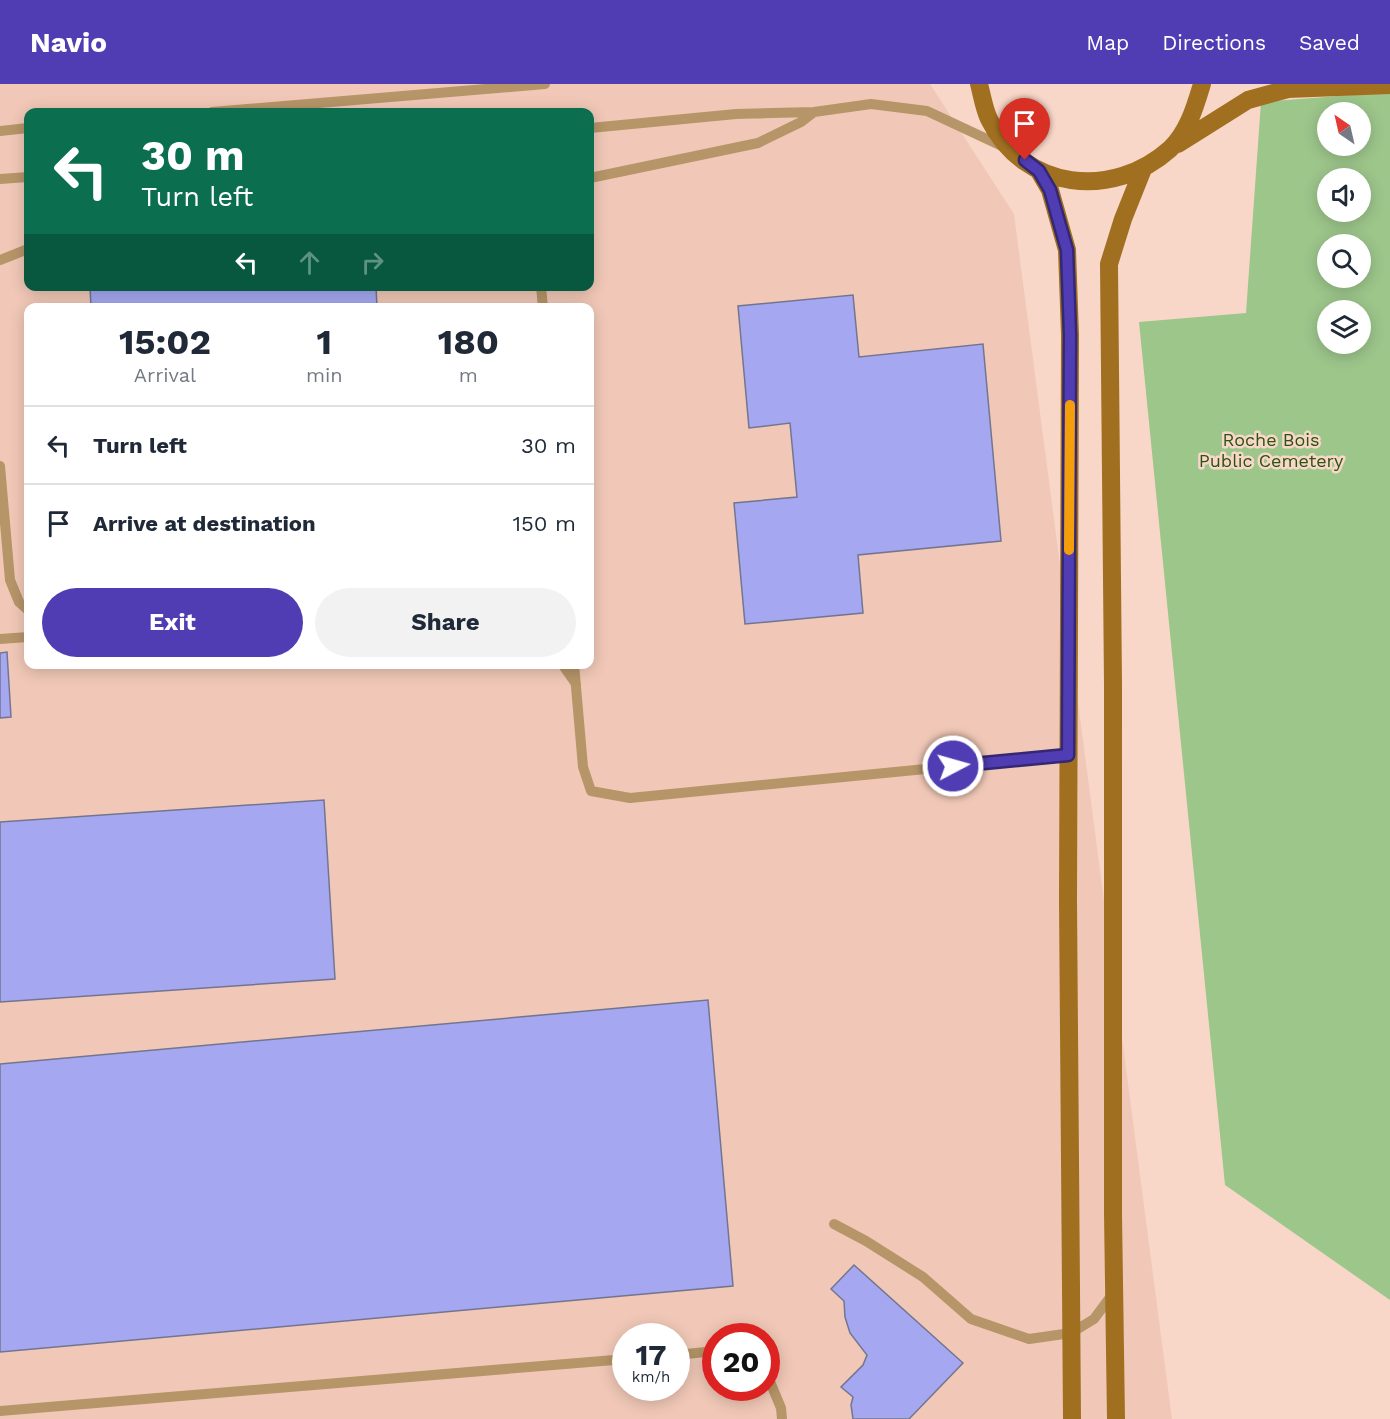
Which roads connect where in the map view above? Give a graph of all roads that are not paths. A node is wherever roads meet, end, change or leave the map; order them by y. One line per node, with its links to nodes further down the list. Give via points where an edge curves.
1 (545, 84): 5 (lane)
2 (979, 84): 11 (street, via 988,119)
3 (1202, 84): 10 (street, via 1192,118)
4 (1390, 85): 10 (street, via 1288,89 1248,100)
5 (260, 108)
6 (814, 112): 8 (lane, via 736,114); 11 (lane, via 871,104 927,111); 15 (lane, via 758,143)
7 (24, 128): 9 (lane)
8 (594, 128)
9 (0, 131)
10 (1172, 147): 12 (street)
11 (1010, 150): 13 (street)
12 (1143, 169): 13 (street, via 1109,181 1073,181); 28 (street, via 1109,264)
13 (1039, 171): 26 (street, via 1050,190 1067,250)
14 (24, 177): 16 (lane)
15 (594, 177)
16 (0, 179)
17 (24, 251): 18 (lane)
18 (0, 260)
19 (0, 466): 20 (lane, via 10,580)
20 (24, 606)
21 (24, 636): 22 (lane)
22 (0, 639)
23 (565, 669): 25 (lane)
24 (574, 669): 25 (lane)
25 (576, 685): 26 (lane, via 583,767 591,791 630,798)
26 (1068, 755): 29 (street)
27 (834, 1224): 29 (lane, via 923,1277 971,1319 1029,1339)
28 (1114, 1292): 29 (lane, via 1094,1319); 35 (street)
29 (1071, 1333): 34 (street)
30 (612, 1360): 32 (lane)
31 (778, 1401): 33 (lane)
32 (0, 1412)
33 (782, 1419)
34 (1072, 1419)
35 (1116, 1419)

